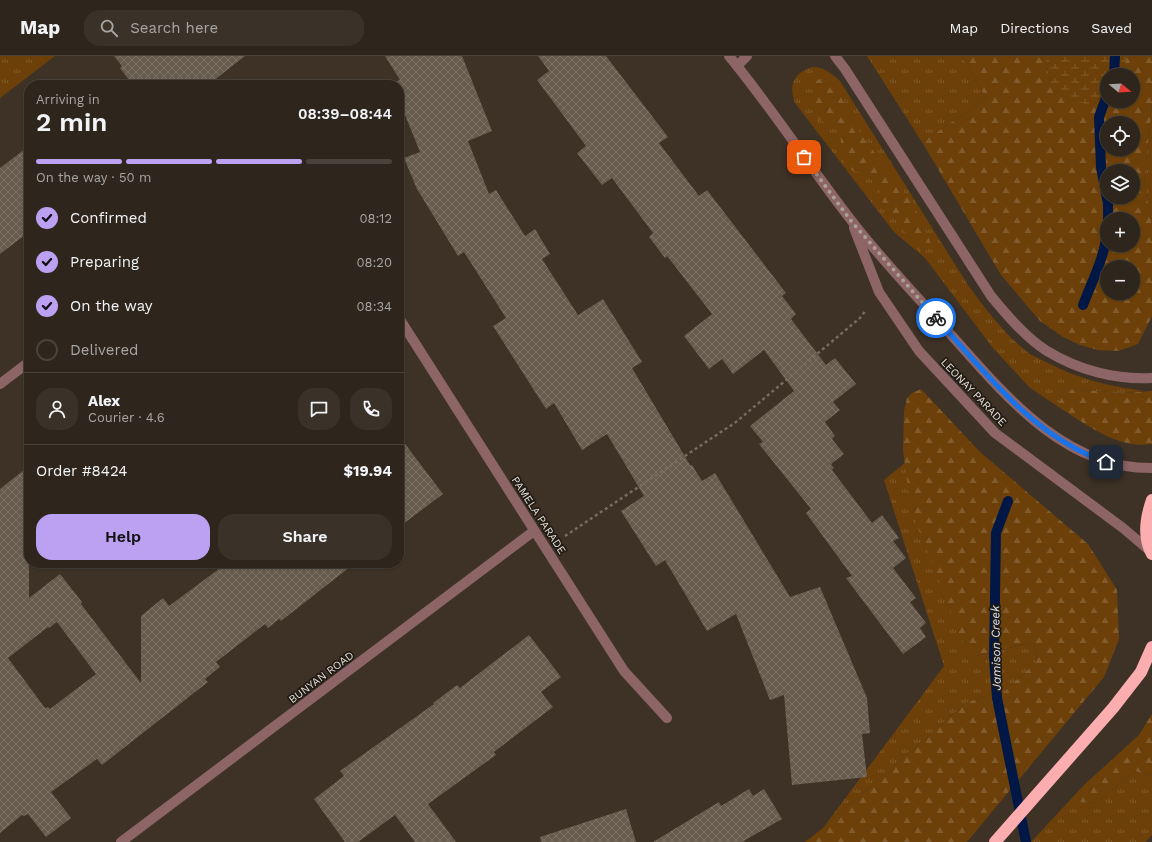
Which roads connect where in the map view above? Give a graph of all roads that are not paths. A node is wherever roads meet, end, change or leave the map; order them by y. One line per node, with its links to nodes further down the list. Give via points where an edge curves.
1 (729, 56): 4 (street, LEONAY PARADE)
2 (747, 56): 4 (street)
3 (835, 56): 8 (street, via 991,296 1015,324 1046,350 1063,360 1122,377)
4 (737, 66): 5 (street, LEONAY PARADE)
5 (851, 221): 10 (street, LEONAY PARADE, via 1010,400 1049,432 1096,458 1116,465); 13 (street, LEONAY PARADE, via 879,292 919,351 995,432 1123,528)
6 (404, 326): 12 (street, PAMELA PARADE)
7 (24, 366): 9 (street)
8 (1152, 378)
9 (0, 384)
10 (1152, 468)
11 (1152, 500): 13 (highway, via 1147,513 1146,532)
12 (534, 531): 15 (street, PAMELA PARADE, via 624,671); 16 (street, BUNYAN ROAD)
13 (1151, 553)
14 (1152, 647): 17 (highway, via 1141,672)
15 (667, 718)
16 (121, 842)
17 (995, 842)

